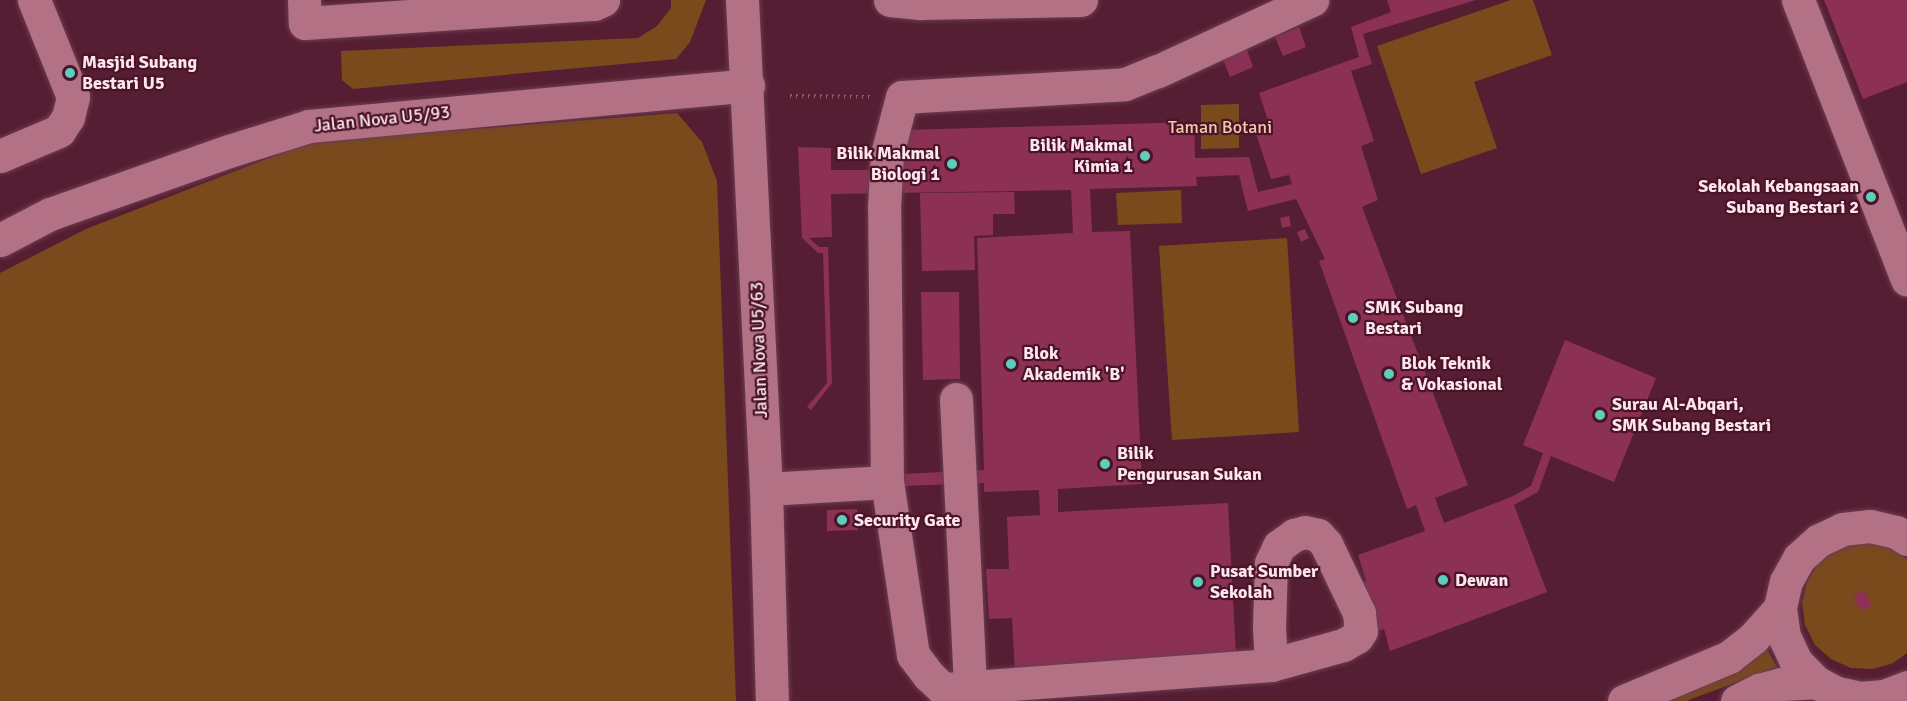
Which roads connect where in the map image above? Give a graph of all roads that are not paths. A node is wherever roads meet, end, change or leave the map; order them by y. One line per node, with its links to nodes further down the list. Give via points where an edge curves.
1 (34, 0): 12 (street, via 73,97 59,131)
2 (304, 0): 10 (street, via 305,23)
3 (603, 0): 10 (street, via 594,4)
4 (742, 0): 11 (street, Jalan Nova U5/63)
5 (890, 0): 9 (street)
6 (1080, 0): 9 (street)
7 (1312, 0): 16 (street, via 1125,84 902,98 887,154)
8 (1798, 0): 14 (street)
9 (976, 1)
10 (463, 7)
11 (748, 85): 13 (street, Jalan Nova U5/93, via 309,126 51,214); 17 (street, Jalan Nova U5/63)
12 (0, 156)
13 (0, 240)
14 (1907, 279)
15 (956, 399): 22 (street)
16 (887, 482): 17 (street); 22 (street, via 913,655 943,688)
17 (766, 489): 24 (street, Jalan Nova U5/63)
18 (1907, 538): 19 (street, via 1870,526 1844,529 1819,540 1799,558 1786,581)
19 (1780, 608): 21 (street, via 1784,636 1796,662); 25 (street, via 1729,657)
20 (1271, 665): 22 (street)
21 (1816, 682): 23 (street, via 1837,693 1860,698); 26 (street, via 1781,684)
22 (970, 687)
23 (1892, 695)
24 (772, 701)
25 (1624, 701)
26 (1737, 701)

